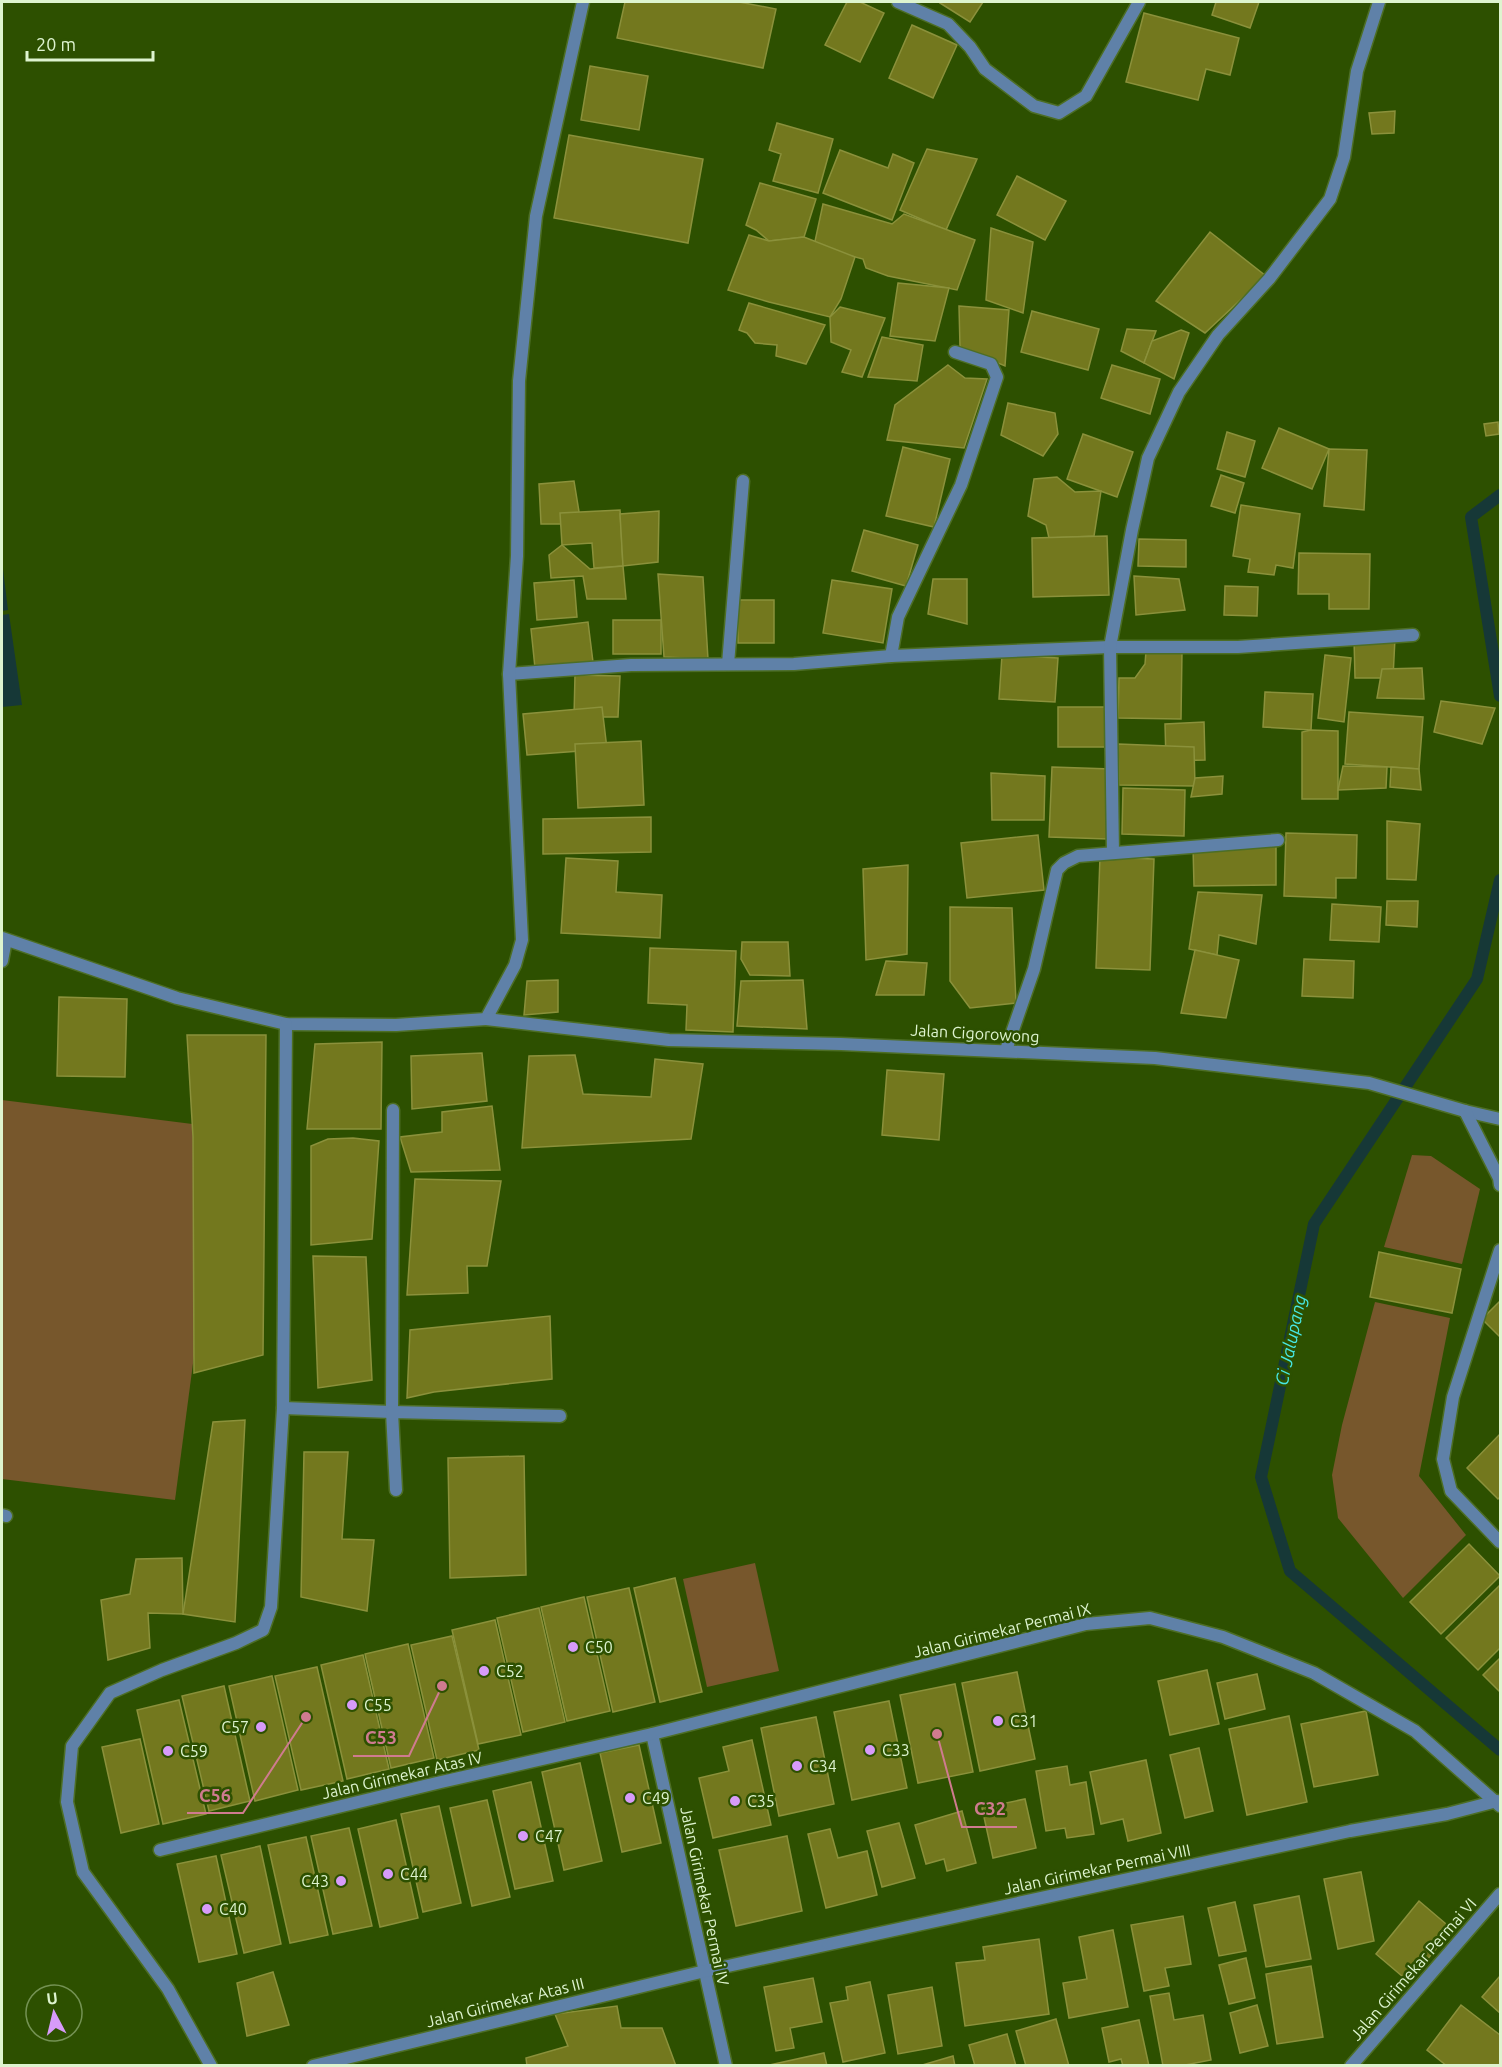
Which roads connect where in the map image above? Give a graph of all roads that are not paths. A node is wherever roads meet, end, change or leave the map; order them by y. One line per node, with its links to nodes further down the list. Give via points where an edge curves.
1 (583, 2): 11 (street, via 536,216 519,381 518,556)
2 (898, 2): 3 (street, via 948,24 985,69 1034,106 1059,113 1086,96)
3 (1139, 2)
4 (1379, 2): 8 (street, via 1357,71 1344,157 1330,199 1269,279 1218,334 1179,392 1148,458)
5 (955, 352): 9 (street, via 991,364 997,376 961,485 898,617)
6 (742, 481): 10 (street)
7 (1413, 635): 8 (street, via 1238,647)
8 (1110, 647): 9 (street); 13 (street)
9 (891, 656): 10 (street, via 794,664)
10 (728, 664): 11 (street, via 631,665)
11 (509, 674): 16 (street, via 522,940 515,964)
12 (1278, 840): 13 (street)
13 (1113, 853): 18 (street, via 1078,856 1057,870 1034,969)
14 (4, 939): 15 (street); 17 (street, Jalan Cigorowong, via 177,998)
15 (2, 961)
16 (486, 1019): 17 (street, Jalan Cigorowong, via 396,1025); 18 (street, Jalan Cigorowong, via 669,1040)
17 (286, 1024): 24 (street)
18 (1006, 1050): 20 (street, Jalan Cigorowong, via 1155,1058 1369,1083)
19 (393, 1110): 25 (street)
20 (1462, 1110): 21 (street, Jalan Cigorowong); 22 (street)
21 (1500, 1119)
22 (1500, 1185)
23 (1500, 1250): 28 (street, via 1453,1397 1443,1459 1451,1491)
24 (283, 1408): 25 (street); 35 (street, via 271,1607 263,1629 110,1694 72,1746 67,1802 84,1872 168,1989)
25 (392, 1412): 26 (street); 27 (street)
26 (560, 1416)
27 (396, 1490)
28 (1500, 1542)
29 (652, 1734): 30 (street, Jalan Girimekar Permai IX, via 1086,1624 1150,1618 1223,1637 1314,1673 1415,1731); 31 (street, Jalan Girimekar Atas IV); 33 (street, Jalan Girimekar Permai IV)
30 (1499, 1803): 33 (street, Jalan Girimekar Permai VIII, via 1350,1831)
31 (160, 1850)
32 (1500, 1894): 34 (street, Jalan Girimekar Permai VI)
33 (705, 1971): 36 (street, Jalan Girimekar Atas III); 37 (street, Jalan Girimekar Permai IV)
34 (1350, 2065)
35 (210, 2066)
36 (313, 2066)
37 (726, 2066)

